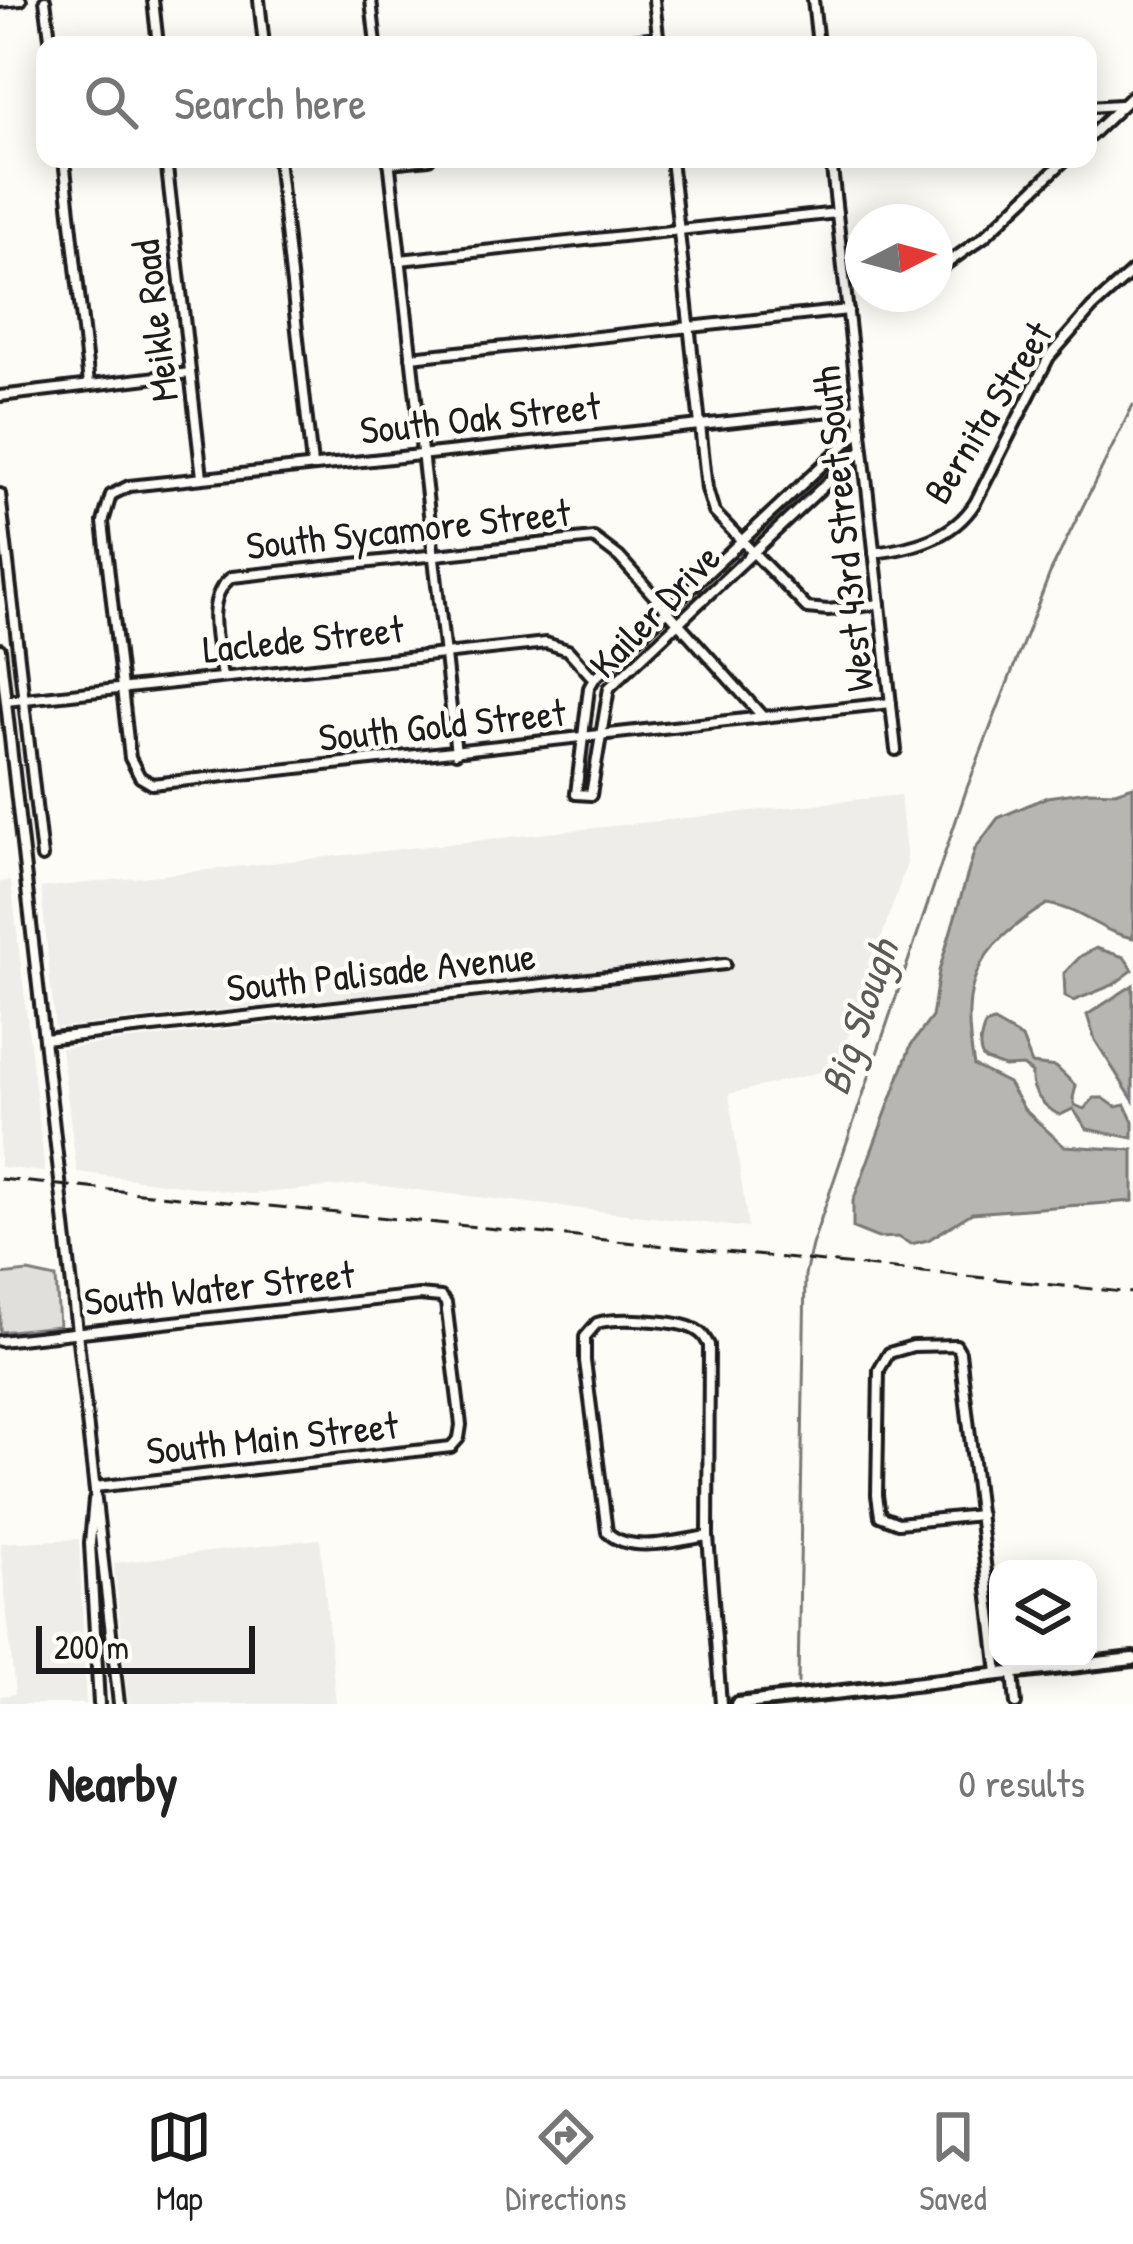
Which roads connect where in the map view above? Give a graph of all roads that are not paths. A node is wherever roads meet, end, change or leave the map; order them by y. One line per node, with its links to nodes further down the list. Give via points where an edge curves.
1 (22, 0): 8 (street)
2 (45, 0): 9 (street)
3 (153, 0): 10 (street)
4 (259, 0): 11 (street)
5 (370, 0): 12 (street)
6 (654, 0): 13 (street)
7 (813, 0): 14 (street)
8 (0, 2)
9 (50, 36)
10 (157, 36)
11 (263, 36)
12 (375, 36)
13 (658, 36)
14 (817, 36)
15 (1133, 95): 16 (street)
16 (1121, 105): 17 (street); 18 (street)
17 (1097, 106)
18 (1097, 129)
19 (65, 168): 37 (street)
20 (167, 168): 36 (street, Meikle Road)
21 (279, 168): 44 (street)
22 (390, 168): 28 (street)
23 (672, 168): 27 (street)
24 (832, 168): 26 (street, West 43rd Street South)
25 (1057, 168): 29 (street)
26 (838, 213): 27 (street); 31 (street, West 43rd Street South)
27 (679, 230): 28 (street); 34 (street)
28 (400, 260): 35 (street)
29 (953, 260)
30 (1133, 271): 50 (street, Bernita Street, via 1049,357 962,521 910,547)
31 (845, 280)
32 (845, 310): 34 (street)
33 (848, 312): 39 (street, West 43rd Street South)
34 (690, 326): 35 (street); 40 (street)
35 (411, 357): 43 (street)
36 (190, 373): 37 (street); 45 (street, Meikle Road)
37 (89, 384): 38 (street)
38 (0, 396)
39 (859, 408): 40 (street, South Oak Street); 41 (street, West 43rd Street South)
40 (701, 423): 43 (street, South Oak Street); 47 (street, via 709,500)
41 (861, 429): 42 (street, West 43rd Street South); 47 (street, Kailer Drive)
42 (862, 450): 49 (street, Kailer Drive); 50 (street, West 43rd Street South)
43 (422, 453): 44 (street, South Oak Street); 48 (street)
44 (312, 465): 45 (street, South Oak Street)
45 (202, 477): 58 (street, South Oak Street, via 129,486 111,496 103,520)
46 (0, 494): 59 (street)
47 (742, 541): 49 (street); 52 (street, Kailer Drive)
48 (433, 553): 52 (street, South Sycamore Street, via 594,538); 55 (street); 56 (street, South Sycamore Street, via 226,580 214,602)
49 (753, 553): 51 (street, via 807,608); 53 (street, Kailer Drive)
50 (874, 553): 51 (street, West 43rd Street South)
51 (880, 604): 61 (street, West 43rd Street South)
52 (667, 610): 53 (street, South Sycamore Street); 57 (street, Kailer Drive)
53 (678, 622): 62 (street, South Sycamore Street); 63 (street, Kailer Drive, via 609,688)
54 (0, 649): 60 (street)
55 (444, 653): 56 (street, Laclede Street); 57 (street, Laclede Street, via 557,644); 66 (street)
56 (222, 677): 58 (street, Laclede Street)
57 (594, 679): 64 (street, Kailer Drive)
58 (122, 688): 59 (street, Laclede Street); 66 (street, South Gold Street, via 133,768 164,785)
59 (23, 699): 60 (street, Laclede Street); 67 (street)
60 (6, 701): 69 (street)
61 (891, 704): 62 (street, South Gold Street); 65 (street, West 43rd Street South)
62 (764, 718): 63 (street, South Gold Street)
63 (599, 736): 64 (street, South Gold Street); 64 (street, Kailer Drive, via 591,795 583,796 576,794)
64 (583, 738): 66 (street, South Gold Street)
65 (896, 750)
66 (455, 752)
67 (42, 857)
68 (725, 964): 69 (street, South Palisade Avenue)
69 (44, 1039): 70 (street)
70 (75, 1334): 71 (street, South Water Street); 72 (street, South Water Street, via 419,1295 443,1299 461,1425); 73 (street)
71 (0, 1341)
72 (455, 1444): 73 (street, South Main Street)
73 (95, 1486): 79 (street, via 90,1543); 80 (street)
74 (980, 1515): 74 (street, via 960,1352 950,1344 913,1346 883,1359 877,1508 890,1522); 78 (street)
75 (708, 1536): 75 (street, via 709,1345 695,1329 597,1323 585,1337 610,1536 633,1544); 81 (street)
76 (1133, 1659): 77 (main road)
77 (1012, 1672): 78 (main road); 83 (street)
78 (998, 1673): 82 (main road)
79 (99, 1704)
80 (119, 1704)
81 (721, 1704)
82 (736, 1704)
83 (1016, 1704)

